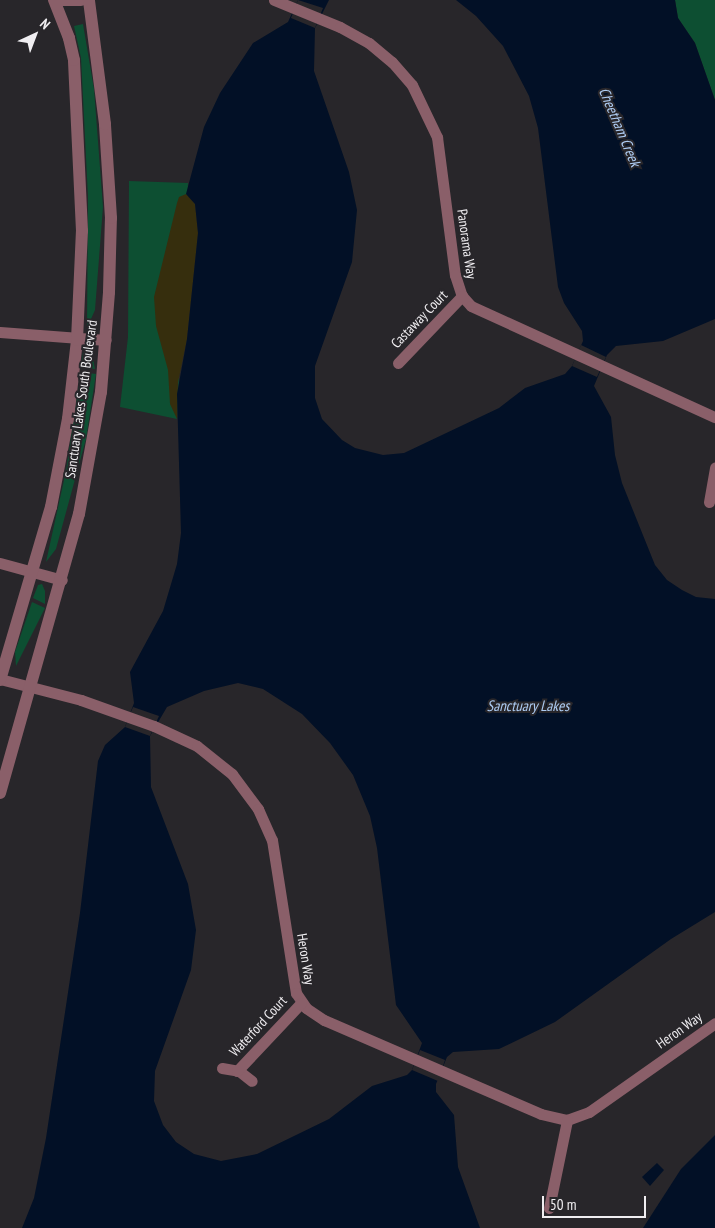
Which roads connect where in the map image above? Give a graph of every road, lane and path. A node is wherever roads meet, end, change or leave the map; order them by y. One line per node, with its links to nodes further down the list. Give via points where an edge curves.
1 (54, 0): 8 (street, Sanctuary Lakes South Boulevard, via 74,60 82,231)
2 (58, 0): 3 (street)
3 (81, 0)
4 (89, 0): 9 (street, Sanctuary Lakes South Boulevard, via 108,156 110,262)
5 (274, 0): 6 (street, Panorama Way, via 355,34 401,71 420,99 437,137 455,275)
6 (462, 296): 10 (street, Castaway Court); 11 (street, Panorama Way, via 480,312)
7 (0, 332): 8 (street)
8 (77, 340): 9 (street); 15 (street, Sanctuary Lakes South Boulevard, via 61,458)
9 (106, 340): 16 (street, Sanctuary Lakes South Boulevard, via 88,475)
10 (398, 363)
11 (715, 416)
12 (715, 468): 13 (street)
13 (709, 502)
14 (0, 563): 15 (street)
15 (34, 573): 16 (street); 17 (street, Sanctuary Lakes South Boulevard)
16 (62, 580): 18 (street, Sanctuary Lakes South Boulevard)
17 (0, 680): 18 (street, Heron Way)
18 (29, 685): 19 (street, Sanctuary Lakes South Boulevard); 20 (street, Heron Way, via 154,726 197,746 242,784 258,809 275,853 294,982)
19 (0, 792)
20 (301, 1002): 23 (street, Waterford Court); 25 (street, Heron Way, via 324,1020 540,1114)
21 (715, 1022): 25 (street, Heron Way, via 589,1112)
22 (222, 1068): 23 (street, Waterford Court)
23 (238, 1070): 24 (street, Waterford Court)
24 (252, 1080)
25 (566, 1120): 26 (street)
26 (549, 1208)

